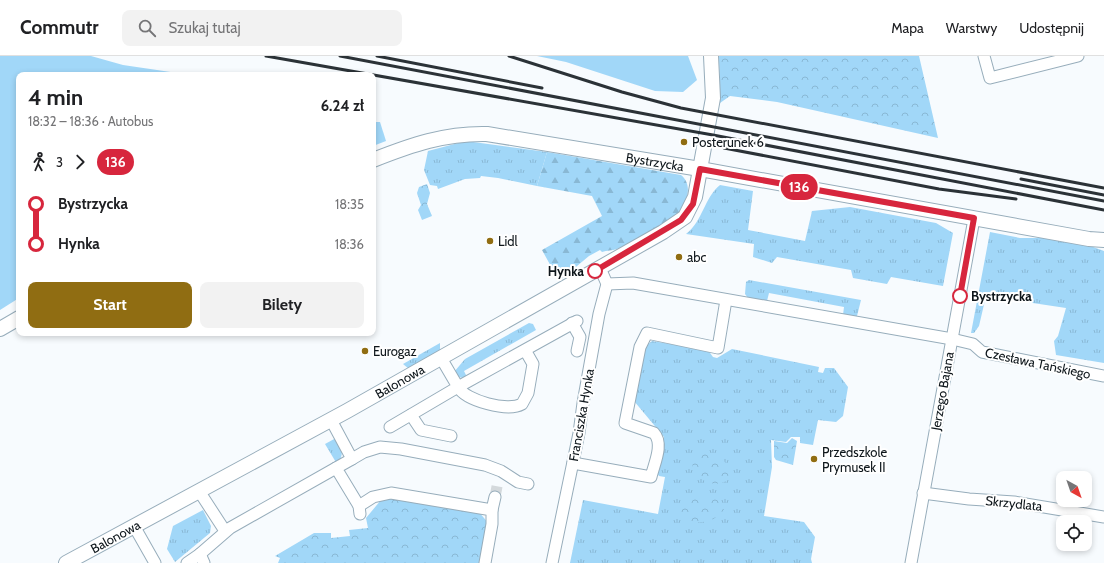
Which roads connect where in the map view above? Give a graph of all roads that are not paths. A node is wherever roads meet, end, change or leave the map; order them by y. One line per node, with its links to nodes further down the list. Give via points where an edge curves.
1 (711, 56): 5 (street, Balonowa, via 713,98)
2 (984, 56): 3 (street, via 990,78)
3 (1078, 56)
4 (376, 159): 5 (street, Bystrzycka, via 444,136 472,134 509,137)
5 (700, 169): 6 (street, Bystrzycka); 8 (street, Balonowa, via 693,204 681,220)
6 (974, 218): 7 (street, Bystrzycka); 13 (street, Jerzego Bajana)
7 (1104, 240)
8 (600, 268): 9 (street); 16 (street, Balonowa)
9 (607, 284): 10 (street, Czesława Tańskiego, via 634,283); 24 (street, Franciszka Hynka, via 599,314)
10 (726, 300): 13 (street, Czesława Tańskiego); 24 (street, via 718,348 647,333 640,347 625,423 657,436 659,445 651,477)
11 (16, 320): 12 (street)
12 (0, 329)
13 (952, 339): 17 (street, Czesława Tańskiego, via 973,344 982,352); 28 (street, Jerzego Bajana)
14 (525, 350): 15 (street, via 574,322 580,337); 18 (street); 18 (street, via 533,364 527,397 519,406 478,402)
15 (577, 351)
16 (441, 358): 18 (street); 20 (street, Balonowa)
17 (1104, 376)
18 (458, 388): 19 (street)
19 (411, 415): 21 (street); 22 (street, via 421,430)
20 (331, 420): 23 (street); 27 (street, Balonowa)
21 (390, 427)
22 (450, 436)
23 (352, 459): 25 (street); 26 (street, via 372,449 388,448 478,464 500,476)
24 (572, 462): 39 (street, Franciszka Hynka)
25 (336, 468): 30 (street, via 360,510 373,497 391,493); 33 (street)
26 (528, 484)
27 (199, 491): 32 (street, Balonowa); 33 (street)
28 (923, 493): 31 (street, Skrzydlata, via 1014,502); 40 (street, Jerzego Bajana)
29 (495, 497): 30 (street)
30 (492, 510): 38 (street)
31 (1104, 517)
32 (134, 526): 35 (street, Balonowa); 36 (street)
33 (225, 531): 34 (street)
34 (202, 559): 37 (street)
35 (66, 563)
36 (155, 563)
37 (187, 563)
38 (485, 563)
39 (552, 563)
40 (911, 563)

